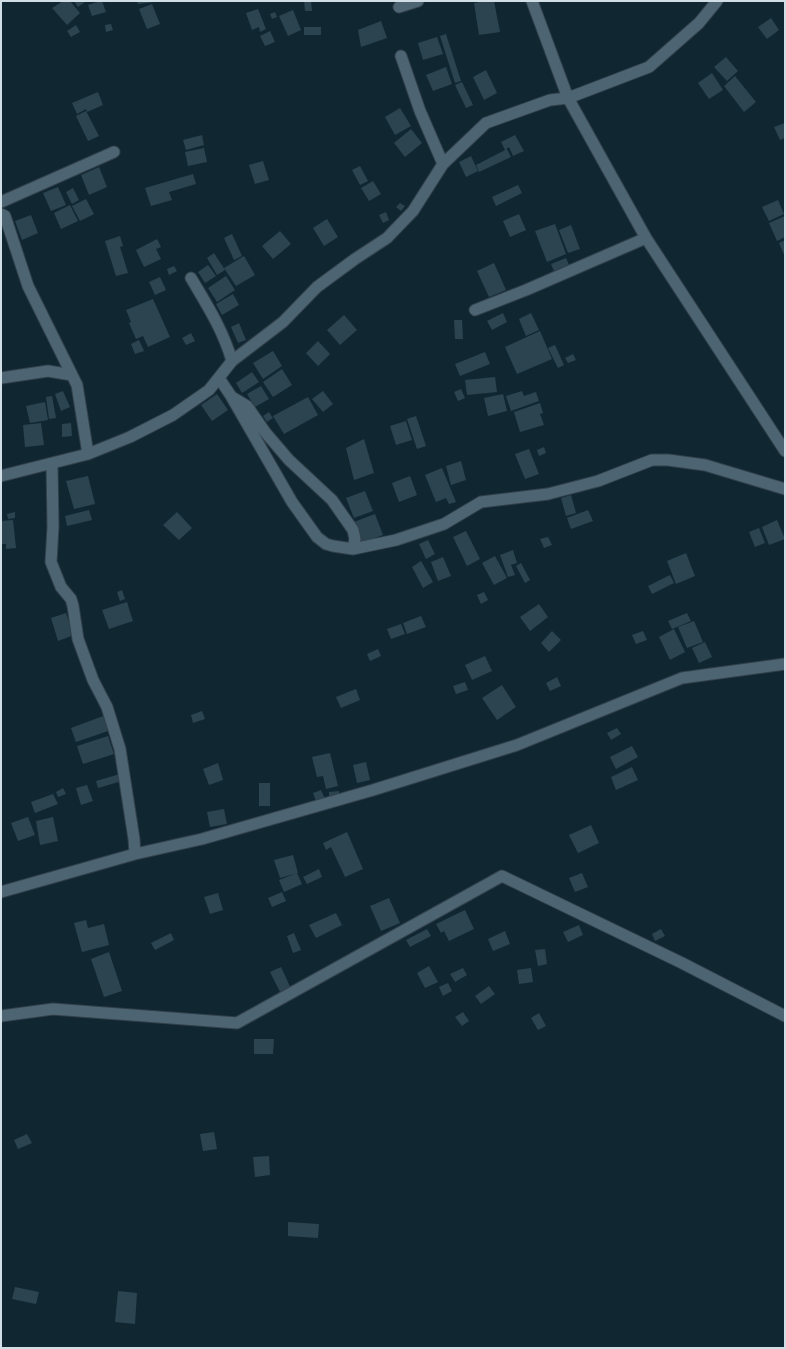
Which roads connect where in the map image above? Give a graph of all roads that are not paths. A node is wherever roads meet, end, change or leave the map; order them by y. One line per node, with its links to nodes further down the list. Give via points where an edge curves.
1 (418, 1): 4 (street)
2 (532, 1): 6 (street)
3 (718, 1): 6 (street, via 698,23 649,67)
4 (400, 7)
5 (401, 56): 8 (street, via 420,111)
6 (568, 98): 8 (street, via 550,100 486,123); 11 (street)
7 (114, 152): 9 (street)
8 (443, 164): 14 (street, via 413,211 387,238 317,287 283,322)
9 (1, 202)
10 (1, 214): 15 (street, via 5,216 28,286)
11 (646, 238): 13 (street); 19 (street)
12 (191, 278): 14 (street, via 216,319)
13 (475, 310)
14 (232, 361): 17 (street)
15 (72, 375): 16 (street, via 48,370); 20 (street, via 78,385)
16 (1, 378)
17 (219, 378): 18 (street); 20 (street, via 209,390 173,415 130,437)
18 (231, 396): 24 (street, via 247,406 289,460 332,500 353,530); 24 (street, via 292,502 316,537 326,544)
19 (785, 451)
20 (88, 454): 21 (street)
21 (52, 464): 22 (street); 26 (street, via 51,562 61,587 71,598 78,639 93,680 107,707 120,749)
22 (1, 476)
23 (785, 489): 24 (street, via 705,465 652,460 598,481 548,494 481,502 444,524 396,540)
24 (353, 550)
25 (785, 664): 26 (street, via 682,678 517,745 202,839)
26 (135, 854): 27 (street)
27 (1, 892)
28 (1, 1016): 29 (street, via 53,1009 237,1023 502,876 682,962)
29 (785, 1016)

